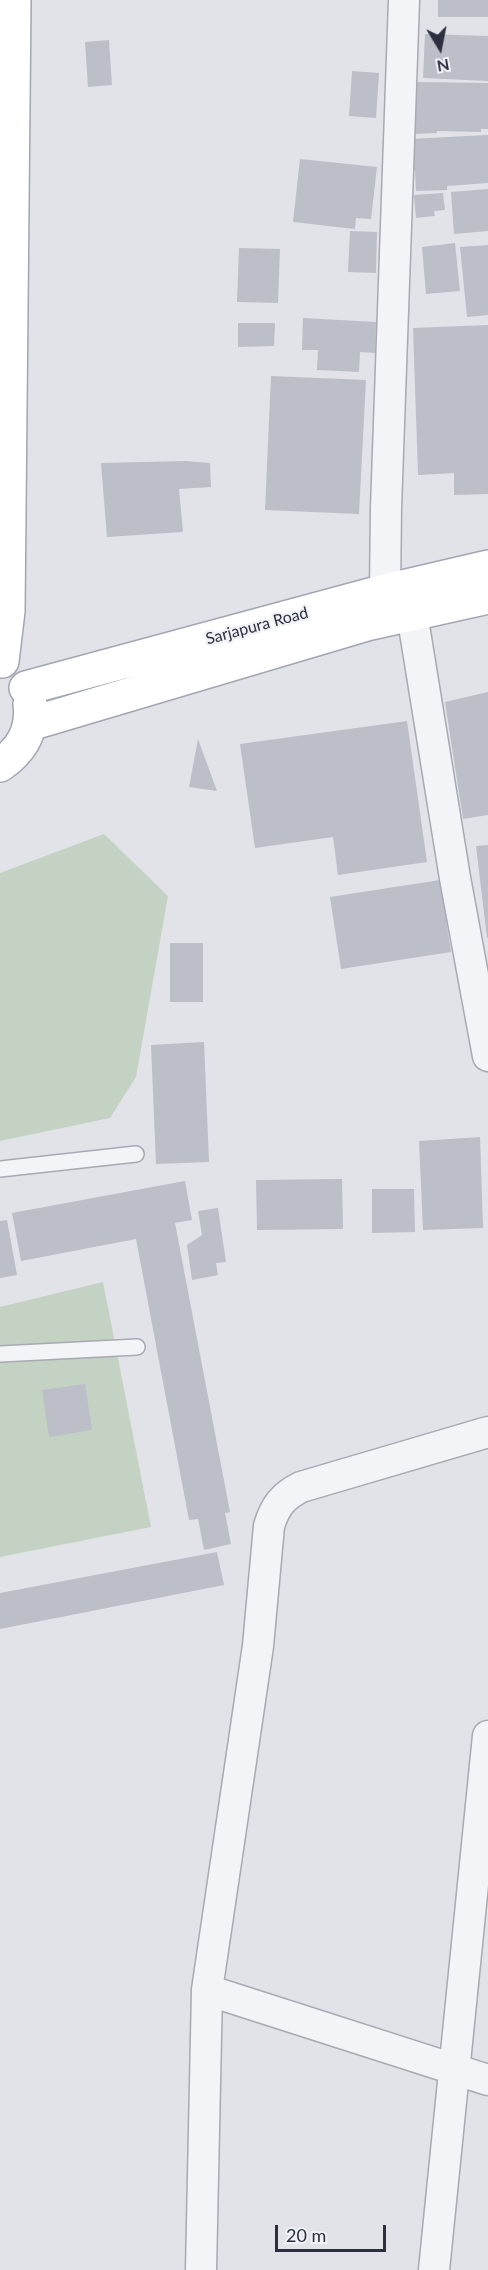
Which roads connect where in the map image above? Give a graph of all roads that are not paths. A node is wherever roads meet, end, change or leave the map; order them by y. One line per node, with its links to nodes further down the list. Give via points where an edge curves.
1 (14, 0): 6 (main road, via 8,611)
2 (404, 0): 4 (street, via 387,484)
3 (488, 567): 4 (main road, Sarjapura Road)
4 (402, 597): 5 (main road, Sarjapura Road); 7 (main road, Sarjapura Road); 8 (main road, Sarjapura Road, via 367,624); 10 (street)
5 (488, 597)
6 (1, 661): 7 (main road)
7 (26, 688): 8 (main road)
8 (30, 724): 9 (main road, via 24,742)
9 (0, 765)
10 (488, 1056)
11 (136, 1154): 12 (lane)
12 (0, 1169)
13 (136, 1347): 14 (lane)
14 (0, 1354)
15 (488, 1432): 17 (street, via 301,1487 279,1502 273,1513 258,1646)
16 (488, 1736): 18 (street)
17 (207, 1990): 18 (street); 20 (street)
18 (453, 2069): 19 (street); 21 (street)
19 (488, 2080)
20 (201, 2270)
21 (434, 2270)

